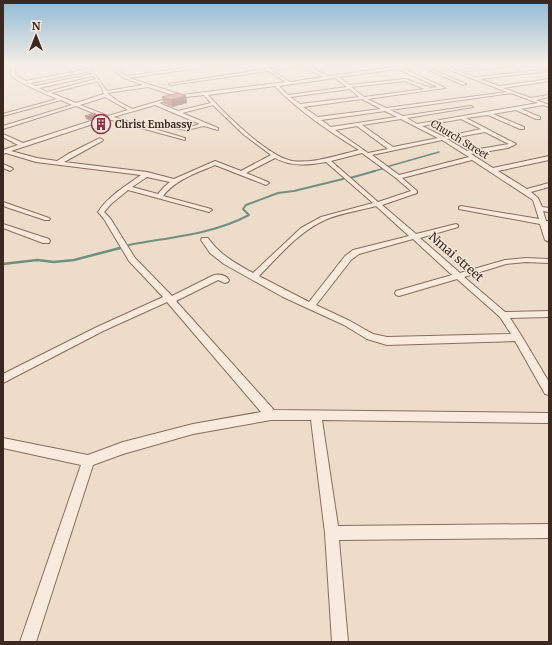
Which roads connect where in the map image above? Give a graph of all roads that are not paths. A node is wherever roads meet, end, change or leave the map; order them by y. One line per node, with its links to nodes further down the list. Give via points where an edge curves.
1 (51, 95): 16 (street)
2 (102, 95): 21 (street)
3 (106, 95): 27 (street)
4 (178, 95): 12 (street)
5 (192, 95): 12 (street)
6 (206, 95): 19 (street)
7 (292, 95): 13 (street)
8 (360, 95): 15 (street, Church Street)
9 (388, 95): 15 (street)
10 (489, 95): 26 (street)
11 (520, 95): 17 (street)
12 (181, 96): 18 (street)
13 (286, 96): 22 (street)
14 (549, 96): 17 (street)
15 (363, 98): 22 (street); 26 (street, Church Street)
16 (60, 99): 21 (street); 30 (street)
17 (530, 99): 20 (street)
18 (154, 103): 27 (street); 28 (street)
19 (213, 104): 28 (street); 54 (street)
20 (543, 104): 23 (street); 25 (street)
21 (77, 105): 31 (street); 39 (street)
22 (298, 106): 35 (street)
23 (549, 106)
24 (471, 107): 32 (street)
25 (515, 108): 29 (street); 34 (street)
26 (384, 109): 32 (street, Church Street); 35 (street)
27 (131, 110): 31 (street)
28 (177, 113): 36 (street)
29 (488, 113): 33 (street); 41 (street)
30 (3, 115)
31 (106, 117): 47 (street); 49 (street)
32 (401, 118): 37 (street); 38 (street, Church Street)
33 (462, 118): 38 (street); 44 (street)
34 (538, 118)
35 (316, 119): 43 (street)
36 (205, 124): 40 (street, via 186,129); 42 (street)
37 (358, 125): 43 (street); 50 (street)
38 (418, 125): 46 (street, Church Street)
39 (3, 128)
40 (176, 128)
41 (522, 128)
42 (216, 129)
43 (329, 129): 52 (street)
44 (486, 130): 46 (street); 53 (street, via 513,145)
45 (3, 135): 49 (street)
46 (442, 138): 50 (street); 53 (street, Church Street)
47 (183, 139)
48 (100, 140): 58 (street)
49 (22, 145): 51 (street)
50 (392, 149): 52 (street)
51 (4, 152): 58 (street)
52 (366, 153): 57 (street); 64 (street)
53 (466, 153): 55 (street, Church Street)
54 (274, 156): 57 (street, via 300,163); 62 (street)
55 (472, 158): 61 (street, Church Street); 64 (street)
56 (549, 158): 61 (street)
57 (326, 159): 72 (street, Nmai street)
58 (58, 163): 63 (street)
59 (3, 166): 60 (street)
60 (10, 169)
61 (492, 170): 69 (street, Church Street)
62 (241, 173): 65 (street, via 215,163); 66 (street)
63 (147, 174): 65 (street); 68 (street)
64 (398, 177): 72 (street, via 415,192)
65 (175, 181): 70 (street)
66 (266, 183)
67 (549, 185): 69 (street)
68 (128, 188): 70 (street); 90 (street, via 109,202 101,212 132,260)
69 (526, 191): 74 (street, Church Street, via 536,199)
70 (160, 196): 75 (street)
71 (3, 204): 77 (street)
72 (378, 204): 81 (street, Nmai street); 87 (street, via 323,218 286,244)
73 (461, 208): 78 (street)
74 (539, 208): 76 (street); 78 (street, Church Street)
75 (209, 210)
76 (549, 210)
77 (47, 219)
78 (546, 223): 83 (street, Church Street)
79 (3, 226): 84 (street)
80 (456, 226): 81 (street)
81 (415, 236): 86 (street, Nmai street); 91 (street, via 356,252 348,258)
82 (205, 240): 87 (street, via 222,258)
83 (549, 240)
84 (46, 241)
85 (549, 261): 86 (street, via 505,262)
86 (459, 276): 89 (street); 93 (street, Nmai street)
87 (254, 277): 91 (street)
88 (225, 280): 90 (street, via 217,277)
89 (399, 293)
90 (169, 299): 95 (street, via 100,329); 98 (street)
91 (311, 306): 94 (street, via 370,337 387,341)
92 (549, 314): 93 (street)
93 (503, 315): 94 (street, Nmai street)
94 (518, 337): 96 (street, Nmai street)
95 (3, 379)
96 (546, 381): 97 (street, Nmai street)
97 (549, 391)
98 (271, 415): 99 (street); 102 (street, via 193,429 123,448)
99 (316, 415): 100 (street); 104 (street)
100 (549, 418)
101 (3, 443): 102 (street)
102 (88, 461): 105 (street)
103 (549, 531): 104 (street)
104 (332, 533): 106 (street)
105 (28, 642)
106 (340, 642)

